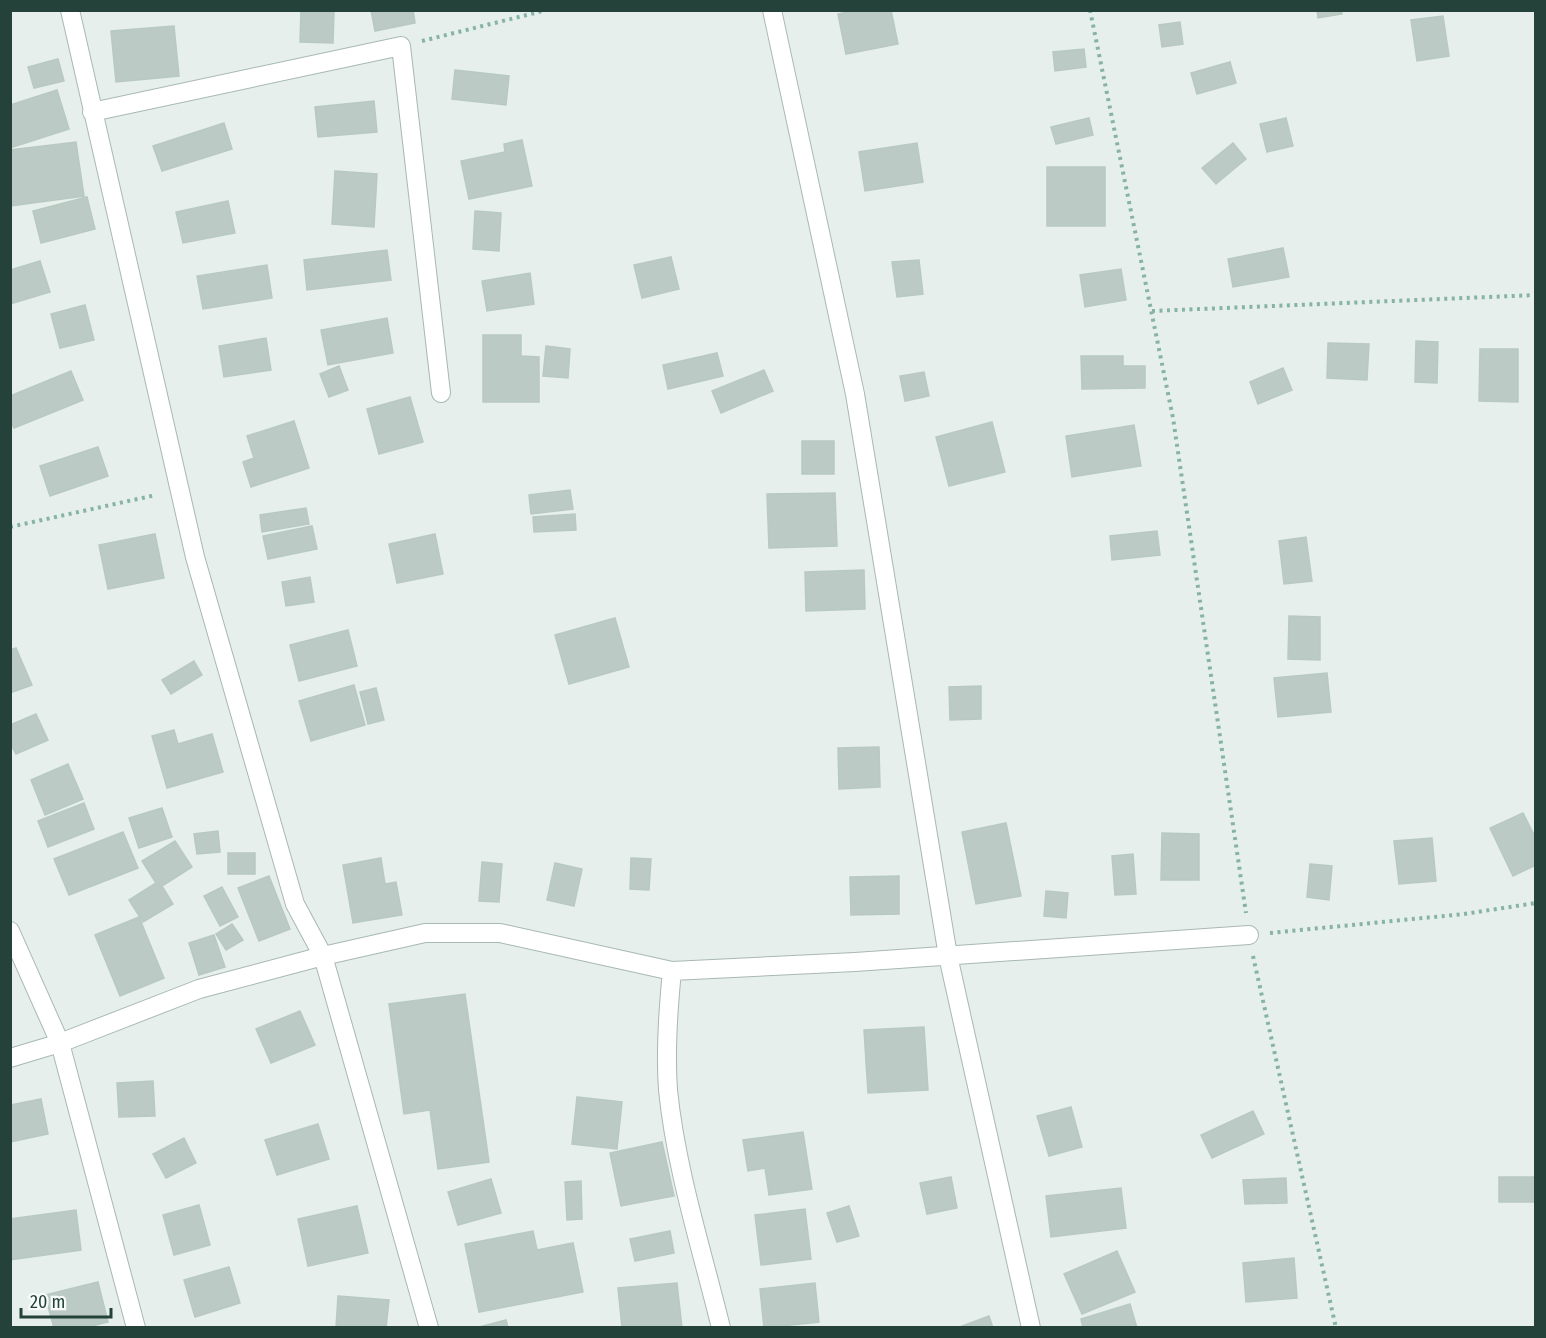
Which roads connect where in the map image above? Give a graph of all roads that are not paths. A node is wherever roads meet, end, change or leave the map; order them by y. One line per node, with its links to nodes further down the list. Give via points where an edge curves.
1 (70, 10): 3 (street)
2 (772, 10): 8 (street, via 855,394)
3 (92, 112): 4 (street, via 401,46); 7 (street, via 195,557 295,904)
4 (441, 393)
5 (10, 931): 10 (street)
6 (1249, 935): 8 (street)
7 (323, 956): 9 (street, via 426,933 500,933); 10 (street, via 199,989); 13 (street)
8 (948, 956): 9 (street); 15 (street)
9 (672, 971): 14 (street, via 666,1033 668,1091 681,1167)
10 (60, 1043): 11 (street); 12 (street)
11 (10, 1058)
12 (136, 1328)
13 (429, 1328)
14 (721, 1328)
15 (1031, 1328)

